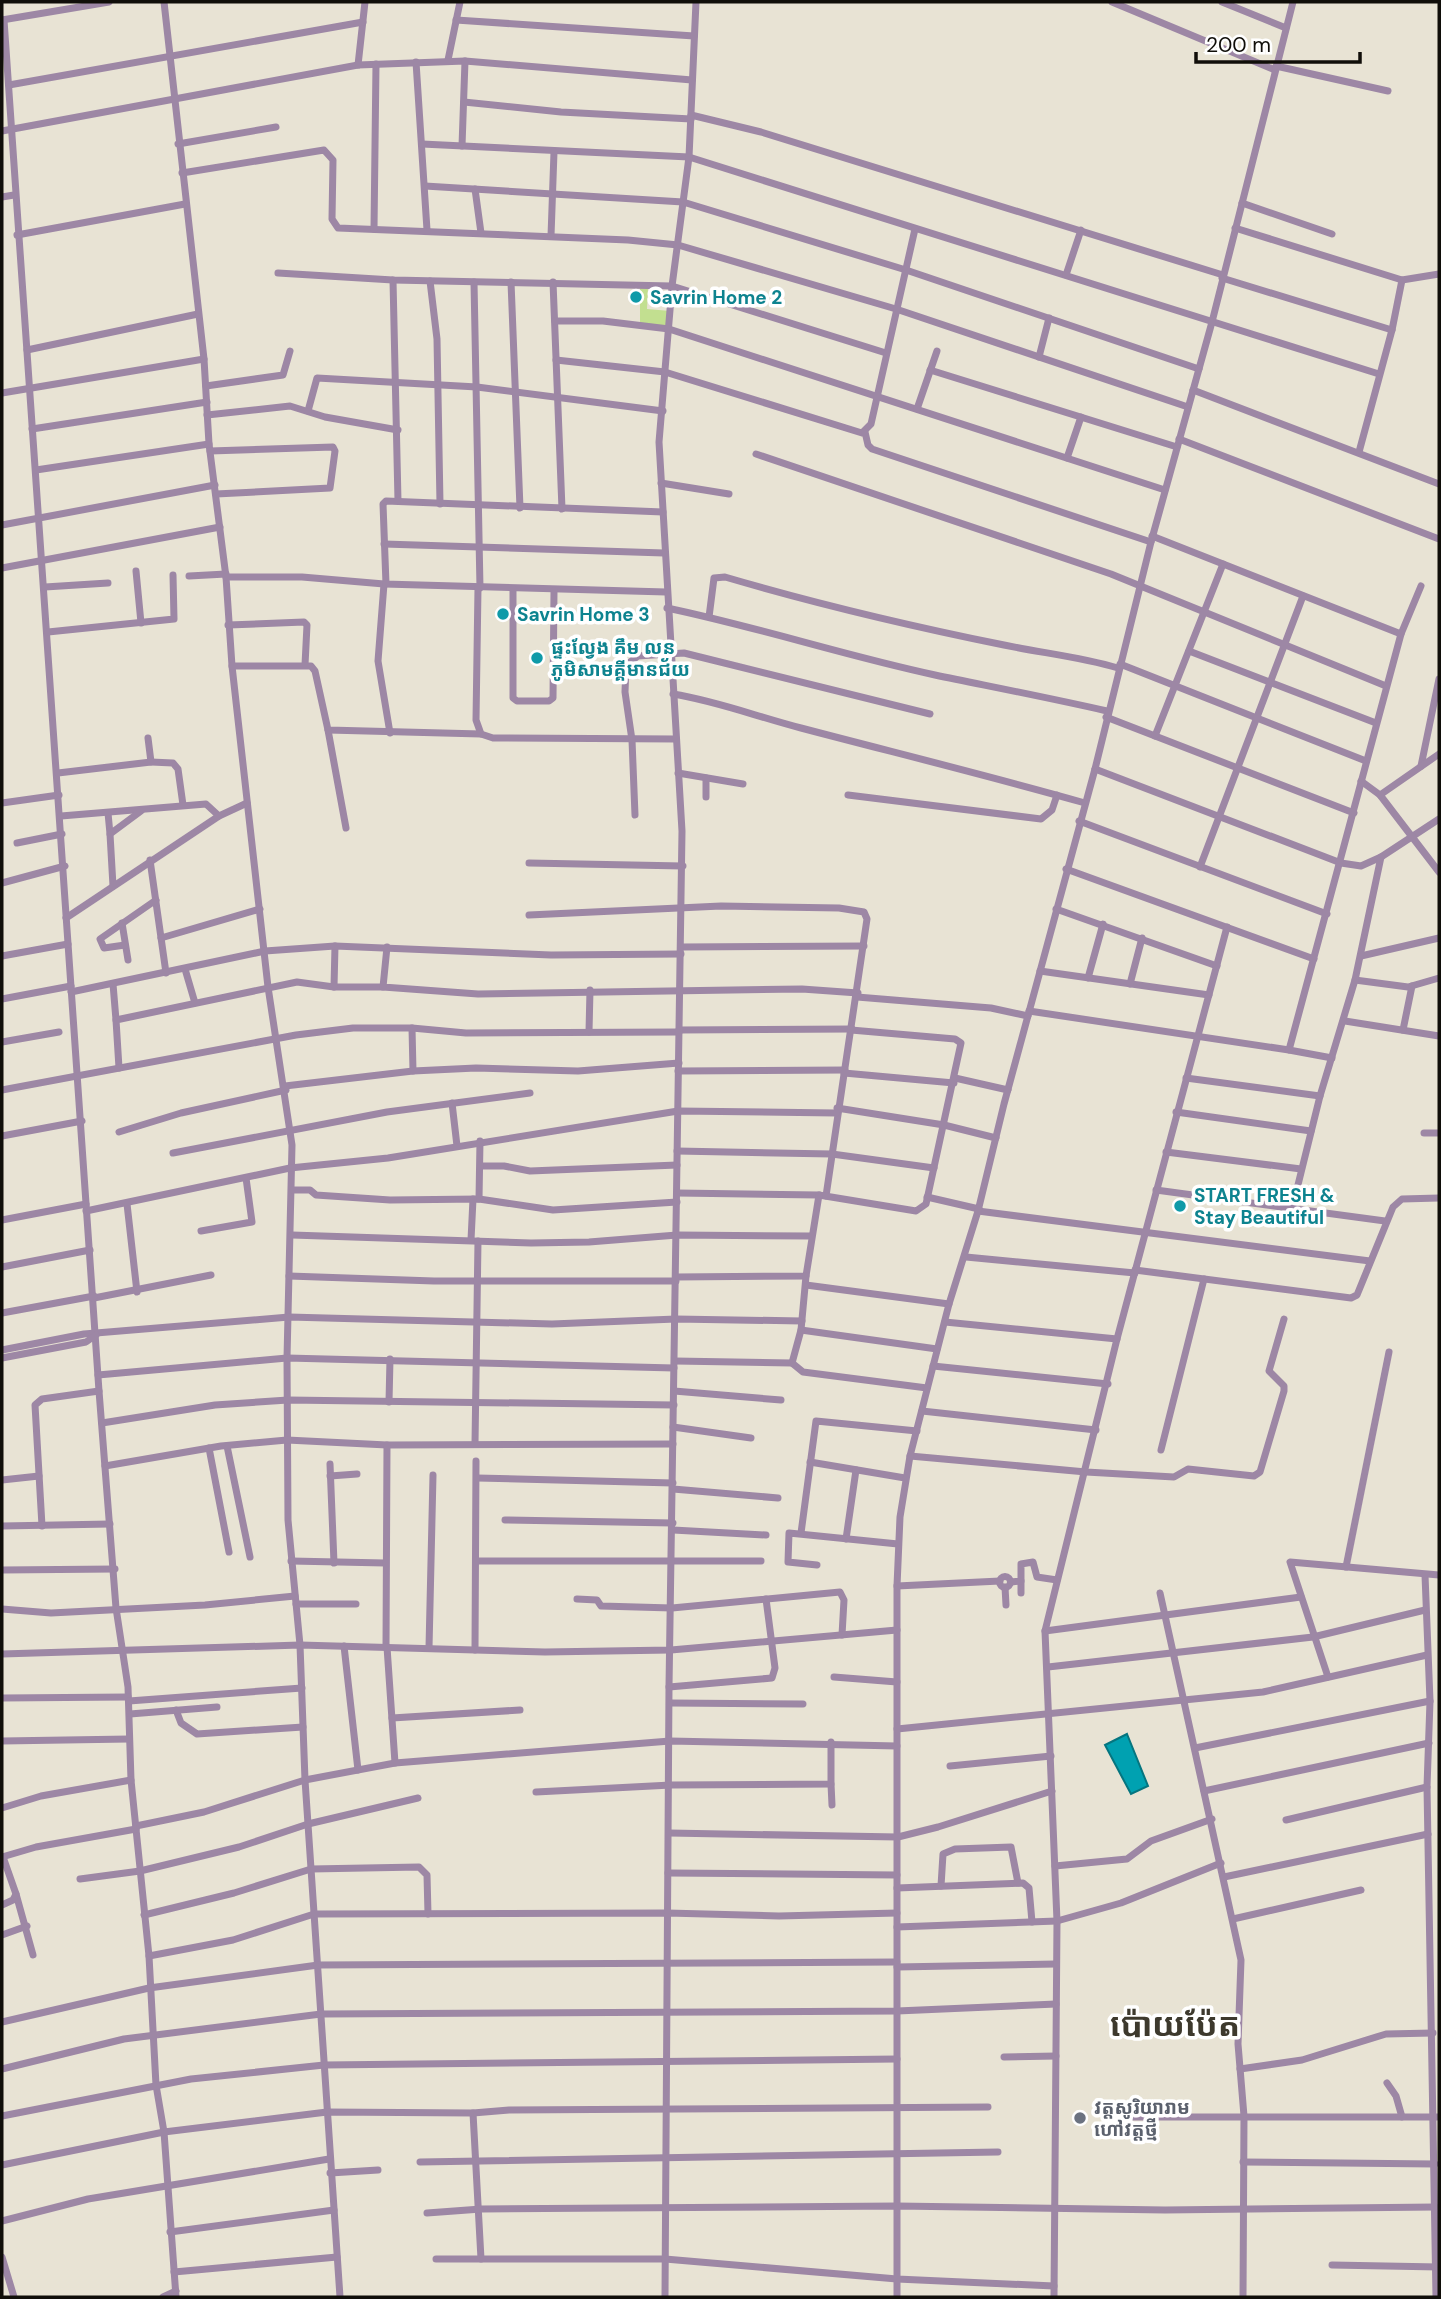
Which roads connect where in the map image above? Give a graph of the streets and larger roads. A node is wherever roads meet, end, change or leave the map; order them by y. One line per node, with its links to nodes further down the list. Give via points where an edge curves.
1 (109, 2): 9 (street)
2 (164, 2): 14 (street)
3 (365, 2): 11 (street)
4 (460, 2): 10 (street)
5 (696, 2): 13 (street)
6 (1112, 2): 20 (street)
7 (1222, 2): 12 (street)
8 (1293, 2): 12 (street)
9 (3, 20): 22 (street)
10 (456, 20): 13 (street); 15 (street)
11 (363, 22): 14 (street); 19 (street)
12 (1286, 28): 20 (street)
13 (694, 36): 21 (street)
14 (172, 58): 22 (street); 24 (street)
15 (448, 60): 16 (street); 17 (street)
16 (465, 61): 21 (street); 25 (street)
17 (416, 62): 18 (street); 30 (street)
18 (376, 64): 19 (street); 44 (street)
19 (358, 65): 24 (street)
20 (1276, 68): 23 (street); 41 (street)
21 (692, 80): 26 (street)
22 (7, 89): 28 (street)
23 (1388, 91)
24 (175, 100): 28 (street); 29 (street)
25 (464, 102): 26 (street, via 561,112); 31 (street)
26 (691, 117): 33 (street); 47 (street, via 761,132)
27 (276, 127): 29 (street)
28 (6, 131): 38 (street)
29 (178, 144): 34 (street)
30 (422, 144): 31 (street); 35 (street)
31 (462, 146): 32 (street)
32 (554, 152): 33 (street); 37 (street)
33 (689, 157): 40 (street); 45 (street)
34 (182, 173): 42 (street); 44 (street, via 324,150 333,160 333,223 338,228)
35 (425, 186): 36 (street); 46 (street)
36 (475, 189): 37 (street); 48 (street)
37 (553, 192): 40 (street); 51 (street)
38 (14, 195): 39 (street); 50 (street)
39 (2, 197)
40 (683, 202): 52 (street); 53 (street)
41 (1241, 203): 43 (street); 49 (street)
42 (185, 204): 50 (street); 66 (street)
43 (1235, 228): 57 (street); 59 (street)
44 (374, 229): 46 (street)
45 (915, 229): 53 (street); 56 (street)
46 (427, 230): 48 (street)
47 (1081, 230): 56 (street); 57 (street)
48 (481, 233): 51 (street)
49 (1332, 234)
50 (17, 235): 72 (street)
51 (551, 236): 52 (street)
52 (678, 245): 64 (street); 65 (street)
53 (906, 270): 65 (street); 67 (street)
54 (278, 273): 58 (street)
55 (1439, 274): 59 (street)
56 (1066, 275): 69 (street)
57 (1223, 277): 69 (street); 71 (street)
58 (393, 280): 60 (street); 83 (street)
59 (1402, 280): 71 (street)
60 (430, 281): 61 (street); 84 (street)
61 (474, 282): 62 (street); 86 (street)
62 (512, 282): 63 (street); 89 (street)
63 (553, 282): 64 (street); 68 (street)
64 (672, 285): 70 (street); 75 (street)
65 (896, 309): 75 (street); 76 (street)
66 (198, 314): 72 (street); 77 (street)
67 (1049, 318): 76 (street); 79 (street)
68 (555, 321): 70 (street); 78 (street)
69 (1212, 322): 79 (street); 82 (street)
70 (669, 329): 81 (street); 91 (street)
71 (1392, 330): 82 (street)
72 (27, 350): 87 (street)
73 (290, 351): 85 (street, via 283,375)
74 (936, 351): 80 (street)
75 (886, 353): 91 (street)
76 (1039, 357): 94 (street)
77 (204, 359): 85 (street); 87 (street)
78 (556, 360): 81 (street); 92 (street)
79 (1199, 369): 88 (street)
80 (930, 370): 95 (street); 99 (street)
81 (665, 372): 97 (street); 102 (street, via 854,433)
82 (1379, 374): 105 (street)
83 (397, 384): 84 (street); 96 (street, via 317,378); 101 (street)
84 (437, 385): 86 (street); 116 (street)
85 (206, 386): 93 (street)
86 (477, 387): 89 (street); 117 (street)
87 (31, 389): 90 (street); 100 (street)
88 (1193, 390): 94 (street); 105 (street)
89 (518, 392): 92 (street); 118 (street)
90 (2, 393)
91 (877, 396): 95 (street); 102 (street)
92 (559, 397): 97 (street); 119 (street)
93 (207, 402): 98 (street); 100 (street)
94 (1188, 407): 103 (street)
95 (917, 409): 107 (street)
96 (309, 411): 98 (street, via 290,406); 101 (street)
97 (663, 411): 109 (street)
98 (208, 415): 104 (street)
99 (1081, 417): 103 (street); 107 (street)
100 (32, 429): 108 (street)
101 (398, 430): 115 (street)
102 (865, 432): 124 (street, via 872,449)
103 (1178, 443): 112 (street); 125 (street)
104 (210, 448): 108 (street); 111 (street); 113 (street, via 333,447 335,451 330,488)
105 (1359, 452): 110 (street)
106 (756, 454): 138 (street)
107 (1067, 458): 112 (street)
108 (36, 470): 121 (street)
109 (661, 483): 114 (street); 120 (street)
110 (1439, 484)
111 (215, 485): 113 (street); 121 (street)
112 (1165, 491): 124 (street)
113 (216, 494): 123 (street)
114 (729, 494)
115 (398, 501): 116 (street); 126 (street, via 383,505)
116 (439, 504): 117 (street)
117 (477, 506): 118 (street); 127 (street)
118 (520, 508): 119 (street)
119 (562, 509): 120 (street)
120 (663, 512): 128 (street)
121 (40, 517): 122 (street); 129 (street)
122 (2, 525)
123 (220, 527): 129 (street); 135 (street)
124 (1152, 539): 130 (street); 138 (street)
125 (1439, 539)
126 (384, 544): 127 (street); 137 (street)
127 (478, 547): 128 (street); 141 (street)
128 (664, 553): 144 (street)
129 (43, 558): 131 (street); 140 (street)
130 (1223, 564): 145 (street); 147 (street)
131 (2, 568)
132 (136, 571): 149 (street)
133 (173, 575): 149 (street, via 174,619)
134 (189, 576): 135 (street)
135 (226, 576): 137 (street); 150 (street)
136 (108, 583): 140 (street)
137 (385, 584): 141 (street); 170 (street, via 378,661)
138 (1140, 586): 147 (street); 158 (street)
139 (1421, 586): 152 (street)
140 (45, 587): 151 (street)
141 (479, 588): 142 (street); 171 (street, via 476,720)
142 (513, 589): 143 (street); 143 (street, via 513,698 517,701 553,698)
143 (554, 591): 144 (street)
144 (666, 592): 146 (street)
145 (1303, 596): 152 (street); 153 (street)
146 (667, 608): 148 (street); 155 (street)
147 (1203, 614): 153 (street); 154 (street)
148 (709, 617): 158 (street, via 714,578 725,577 877,618); 166 (street)
149 (141, 623): 151 (street)
150 (228, 625): 156 (street, via 304,622); 157 (street)
151 (48, 632): 182 (street)
152 (1401, 634): 161 (street)
153 (1286, 644): 160 (street); 161 (street)
154 (1189, 651): 160 (street); 162 (street)
155 (670, 652): 163 (street); 165 (street); 175 (street, via 638,656 626,665)
156 (305, 665): 157 (street); 169 (street, via 315,671)
157 (232, 666): 193 (street)
158 (1119, 666): 162 (street); 166 (street)
159 (1439, 679): 164 (street)
160 (1270, 684): 167 (street); 168 (street)
161 (1386, 686): 168 (street)
162 (1175, 687): 167 (street); 172 (street)
163 (673, 694): 174 (street); 189 (street)
164 (1436, 701): 179 (street)
165 (930, 714)
166 (1107, 714): 172 (street); 180 (street)
167 (1256, 718): 177 (street); 181 (street)
168 (1376, 723): 177 (street)
169 (328, 730): 170 (street); 205 (street)
170 (390, 733): 171 (street)
171 (481, 734): 175 (street, via 493,738)
172 (1154, 736): 181 (street)
173 (148, 738): 178 (street)
174 (676, 739): 175 (street); 183 (street)
175 (632, 740): 199 (street)
176 (1439, 754): 179 (street)
177 (1366, 761): 185 (street)
178 (151, 762): 182 (street); 195 (street, via 167,761 178,769)
179 (1421, 766): 190 (street)
180 (1095, 769): 194 (street); 202 (street)
181 (1238, 769): 198 (street); 202 (street)
182 (58, 772): 187 (street)
183 (678, 773): 184 (street); 215 (street)
184 (706, 778): 186 (street); 191 (street)
185 (1362, 781): 190 (street); 198 (street)
186 (743, 784)
187 (59, 795): 192 (street); 200 (street)
188 (848, 795): 189 (street, via 1041,819 1052,810)
189 (1057, 795): 194 (street)
190 (1380, 795): 208 (street)
191 (706, 797)
192 (2, 803)
193 (247, 803): 201 (street); 223 (street)
194 (1084, 803): 204 (street)
195 (183, 806): 196 (street); 201 (street, via 206,804)
196 (141, 811): 197 (street); 207 (street)
197 (108, 813): 200 (street); 207 (street)
198 (1354, 813): 213 (street)
199 (635, 815)
200 (61, 816): 206 (street)
201 (219, 816): 211 (street)
202 (1220, 817): 213 (street); 216 (street)
203 (1439, 819): 208 (street)
204 (1079, 821): 216 (street); 217 (street)
205 (346, 828)
206 (62, 834): 209 (street); 214 (street)
207 (110, 834): 220 (street)
208 (1412, 837): 210 (street); 218 (street)
209 (17, 843)
210 (1381, 857): 213 (street, via 1361,866); 242 (street)
211 (150, 860): 220 (street); 221 (street)
212 (529, 863): 215 (street)
213 (1341, 863): 225 (street)
214 (65, 866): 219 (street); 227 (street)
215 (682, 866): 222 (street)
216 (1200, 867): 225 (street)
217 (1066, 869): 224 (street); 230 (street)
218 (1439, 873)
219 (2, 883)
220 (113, 886): 227 (street)
221 (156, 900): 228 (street); 231 (street)
222 (682, 907): 226 (street); 237 (street, via 864,912); 239 (street)
223 (260, 909): 231 (street); 240 (street)
224 (1056, 909): 229 (street); 247 (street)
225 (1327, 914): 243 (street)
226 (529, 915)
227 (66, 918): 234 (street)
228 (122, 923): 235 (street); 235 (street, via 99,943 104,948)
229 (1103, 924): 232 (street); 249 (street)
230 (1227, 928): 243 (street); 245 (street)
231 (161, 938): 248 (street)
232 (1142, 938): 245 (street); 253 (street)
233 (1439, 938): 242 (street)
234 (68, 944): 241 (street); 258 (street)
235 (125, 945): 244 (street)
236 (335, 946): 238 (street); 240 (street); 254 (street)
237 (864, 946): 239 (street); 261 (street)
238 (387, 947): 239 (street, via 551,955); 257 (street)
239 (681, 950): 260 (street)
240 (265, 951): 246 (street); 256 (street)
241 (2, 956)
242 (1361, 956): 251 (street)
243 (1314, 958): 278 (street)
244 (128, 960)
245 (1217, 966): 262 (street)
246 (185, 969): 248 (street); 264 (street)
247 (1040, 971): 249 (street); 265 (street)
248 (166, 973): 252 (street)
249 (1088, 978): 253 (street)
250 (1439, 978): 255 (street)
251 (1355, 980): 255 (street); 267 (street)
252 (113, 984): 258 (street); 266 (street)
253 (1130, 984): 262 (street)
254 (334, 986): 256 (street, via 307,981); 257 (street)
255 (1412, 986): 270 (street)
256 (268, 987): 264 (street); 276 (street)
257 (383, 987): 259 (street, via 478,994)
258 (71, 989): 263 (street); 284 (street)
259 (590, 990): 260 (street); 273 (street)
260 (680, 990): 261 (street, via 828,989); 271 (street)
261 (857, 995): 265 (street); 269 (street)
262 (1209, 995): 275 (street)
263 (2, 999)
264 (195, 1003): 266 (street)
265 (1028, 1014): 275 (street); 289 (street)
266 (116, 1020): 281 (street)
267 (1345, 1021): 270 (street); 279 (street)
268 (412, 1028): 273 (street, via 467,1033); 276 (street, via 353,1028); 282 (street)
269 (851, 1030): 271 (street); 283 (street); 286 (street, via 955,1039 962,1046)
270 (1403, 1030): 274 (street)
271 (679, 1031): 273 (street); 280 (street)
272 (59, 1032): 277 (street)
273 (589, 1032)
274 (1439, 1035)
275 (1197, 1038): 278 (street); 285 (street)
276 (278, 1039): 281 (street); 287 (street)
277 (2, 1042)
278 (1289, 1050): 279 (street)
279 (1332, 1058): 291 (street)
280 (679, 1067): 282 (street); 283 (street); 294 (street)
281 (120, 1068): 284 (street)
282 (413, 1071): 287 (street)
283 (845, 1072): 286 (street); 293 (street)
284 (79, 1074): 288 (street); 296 (street)
285 (1186, 1078): 291 (street); 295 (street)
286 (954, 1081): 289 (street); 297 (street)
287 (285, 1088): 298 (street); 300 (street)
288 (2, 1090)
289 (1008, 1090): 304 (street)
290 (530, 1093): 292 (street)
291 (1320, 1096): 299 (street)
292 (452, 1103): 298 (street); 306 (street)
293 (836, 1110): 294 (street); 297 (street); 310 (street)
294 (678, 1111): 305 (street); 307 (street)
295 (1176, 1112): 299 (street); 308 (street)
296 (82, 1121): 303 (street); 326 (street)
297 (944, 1125): 304 (street); 314 (street)
298 (290, 1131): 309 (street); 313 (street)
299 (1311, 1131): 315 (street)
300 (119, 1132)
301 (1424, 1133): 302 (street)
302 (1439, 1133)
303 (2, 1136)
304 (996, 1138): 328 (street)
305 (480, 1141): 306 (street); 312 (street)
306 (457, 1146): 313 (street)
307 (677, 1150): 310 (street); 311 (street)
308 (1166, 1152): 315 (street); 318 (street)
309 (173, 1153)
310 (832, 1154): 314 (street); 320 (street)
311 (677, 1165): 312 (street, via 530,1171); 319 (street)
312 (481, 1166): 323 (street)
313 (290, 1168): 316 (street); 317 (street)
314 (934, 1168): 321 (street)
315 (1301, 1169): 327 (street)
316 (246, 1178): 325 (street); 332 (street, via 252,1222)
317 (293, 1190): 323 (street, via 390,1200); 333 (street)
318 (1156, 1190): 327 (street); 331 (street)
319 (677, 1193): 320 (street); 324 (street)
320 (822, 1196): 321 (street, via 916,1211 924,1207); 335 (street)
321 (927, 1197): 328 (street)
322 (1439, 1198): 330 (street, via 1402,1199)
323 (476, 1199): 324 (street, via 553,1210); 336 (street)
324 (677, 1202): 334 (street)
325 (127, 1204): 326 (street); 349 (street)
326 (86, 1207): 329 (street); 337 (street)
327 (1292, 1209): 330 (street)
328 (979, 1210): 331 (street); 338 (street)
329 (2, 1220)
330 (1385, 1221): 339 (street)
331 (1146, 1230): 339 (street); 341 (street)
332 (201, 1231)
333 (292, 1235): 336 (street); 343 (street)
334 (677, 1235): 335 (street); 336 (street, via 589,1242); 345 (street)
335 (811, 1236): 344 (street)
336 (475, 1240): 347 (street)
337 (90, 1250): 340 (street); 350 (street)
338 (965, 1257): 341 (street); 351 (street)
339 (1370, 1261): 346 (street, via 1357,1295 1345,1299)
340 (2, 1267)
341 (1135, 1271): 346 (street); 361 (street)
342 (211, 1275): 349 (street)
343 (289, 1276): 347 (street); 353 (street)
344 (806, 1276): 345 (street); 348 (street)
345 (676, 1279): 347 (street); 354 (street)
346 (1204, 1279): 394 (street)
347 (478, 1281): 357 (street)
348 (806, 1285): 351 (street); 356 (street)
349 (138, 1292): 350 (street)
350 (94, 1297): 352 (street); 360 (street)
351 (949, 1304): 358 (street)
352 (2, 1313)
353 (289, 1317): 357 (street); 360 (street); 366 (street)
354 (677, 1319): 356 (street); 357 (street, via 552,1325); 370 (street)
355 (1284, 1319): 401 (street, via 1269,1374 1280,1381 1284,1391 1258,1474 1188,1469 1174,1477)
356 (802, 1321): 359 (street)
357 (477, 1322): 369 (street)
358 (945, 1322): 361 (street); 362 (street)
359 (801, 1330): 362 (street); 368 (street)
360 (96, 1335): 363 (street); 365 (street, via 86,1342); 372 (street)
361 (1117, 1339): 373 (street)
362 (937, 1349): 371 (street)
363 (2, 1350)
364 (1389, 1352): 429 (street)
365 (2, 1358)
366 (288, 1358): 367 (street); 372 (street); 377 (street)
367 (390, 1359): 369 (street); 379 (street)
368 (792, 1363): 370 (street); 374 (street, via 803,1372)
369 (477, 1364): 370 (street); 380 (street)
370 (675, 1365): 376 (street)
371 (933, 1366): 373 (street); 374 (street)
372 (99, 1375): 375 (street)
373 (1108, 1384): 385 (street)
374 (927, 1388): 382 (street)
375 (99, 1391): 383 (street); 404 (street, via 37,1402)
376 (674, 1391): 378 (street); 381 (street)
377 (288, 1400): 379 (street); 383 (street, via 215,1405); 388 (street)
378 (781, 1401)
379 (388, 1402): 380 (street)
380 (474, 1405): 381 (street); 389 (street)
381 (674, 1405): 384 (street)
382 (922, 1411): 385 (street); 386 (street)
383 (102, 1423): 399 (street)
384 (673, 1427): 387 (street); 390 (street)
385 (1096, 1430): 401 (street)
386 (917, 1431): 395 (street); 397 (street, via 820,1420 813,1424)
387 (751, 1438)
388 (287, 1440): 391 (street); 392 (street); 424 (street)
389 (475, 1444): 390 (street); 391 (street)
390 (673, 1444): 409 (street)
391 (387, 1445): 426 (street)
392 (227, 1446): 393 (street); 421 (street)
393 (209, 1448): 399 (street); 420 (street)
394 (1161, 1450)
395 (909, 1456): 401 (street); 407 (street)
396 (476, 1461): 406 (street)
397 (810, 1462): 400 (street); 416 (street)
398 (330, 1464): 405 (street)
399 (105, 1466): 412 (street)
400 (856, 1470): 407 (street); 418 (street)
401 (1086, 1472): 434 (street)
402 (357, 1475): 405 (street)
403 (433, 1475): 459 (street)
404 (39, 1476): 408 (street); 414 (street)
405 (330, 1476): 425 (street)
406 (477, 1478): 409 (street); 423 (street)
407 (905, 1478): 419 (street)
408 (2, 1480)
409 (673, 1486): 410 (street); 415 (street)
410 (778, 1498)
411 (505, 1520): 415 (street)
412 (110, 1524): 414 (street); 430 (street)
413 (2, 1526): 414 (street)
414 (42, 1526)
415 (673, 1527): 417 (street); 427 (street)
416 (802, 1533): 418 (street); 428 (street, via 789,1533 786,1560)
417 (766, 1535)
418 (846, 1539): 419 (street)
419 (898, 1544): 437 (street)
420 (229, 1552)
421 (250, 1557)
422 (761, 1560): 427 (street)
423 (477, 1561): 427 (street); 461 (street)
424 (291, 1562): 425 (street); 442 (street)
425 (334, 1563): 426 (street)
426 (385, 1563): 458 (street)
427 (671, 1563): 447 (street)
428 (817, 1564)
429 (1346, 1567): 432 (street); 440 (street, via 1290,1562)
430 (115, 1569): 431 (street); 446 (street)
431 (2, 1570)
432 (1425, 1575): 433 (street); 449 (street)
433 (1439, 1575)
434 (1057, 1580): 435 (street, via 1037,1577 1032,1562 1027,1561 1021,1564); 452 (street)
435 (1021, 1581): 436 (street); 438 (street)
436 (1005, 1584): 437 (street); 445 (street)
437 (897, 1586): 451 (street)
438 (1021, 1593)
439 (1160, 1593): 450 (street)
440 (1300, 1597): 450 (street); 454 (street)
441 (766, 1599): 447 (street); 453 (street, via 840,1592 844,1596); 455 (street)
442 (295, 1600): 444 (street); 446 (street); 456 (street)
443 (577, 1600): 447 (street, via 597,1600 601,1606)
444 (356, 1604)
445 (1006, 1605)
446 (116, 1608): 448 (street, via 51,1613); 460 (street)
447 (672, 1608): 462 (street)
448 (2, 1609)
449 (1425, 1609): 454 (street); 465 (street)
450 (1167, 1615): 452 (street); 464 (street)
451 (897, 1630): 453 (street); 469 (street)
452 (1045, 1631): 466 (street)
453 (842, 1635): 455 (street)
454 (1314, 1637): 464 (street); 468 (street)
455 (771, 1641): 462 (street); 470 (street, via 775,1668 771,1679)
456 (300, 1645): 457 (street); 460 (street); 471 (street)
457 (344, 1646): 458 (street); 498 (street)
458 (386, 1647): 459 (street); 483 (street)
459 (429, 1648): 461 (street)
460 (122, 1650): 463 (street); 473 (street)
461 (475, 1650): 462 (street)
462 (671, 1650): 470 (street)
463 (2, 1654)
464 (1174, 1655): 466 (street); 474 (street)
465 (1427, 1655): 468 (street); 475 (street)
466 (1048, 1667): 482 (street)
467 (834, 1677): 469 (street)
468 (1328, 1677): 474 (street, via 1263,1692)
469 (897, 1682): 485 (street)
470 (669, 1687): 476 (street)
471 (302, 1688): 473 (street); 484 (street)
472 (2, 1698): 473 (street)
473 (129, 1699): 481 (street)
474 (1184, 1699): 482 (street); 494 (street)
475 (1430, 1701): 487 (street); 494 (street)
476 (670, 1703): 477 (street); 490 (street)
477 (803, 1704)
478 (217, 1707): 479 (street)
479 (176, 1710): 481 (street); 484 (street, via 181,1723 197,1734)
480 (520, 1710): 483 (street)
481 (130, 1714): 488 (street)
482 (1049, 1714): 485 (street); 495 (street)
483 (392, 1718): 496 (street)
484 (303, 1727): 500 (street)
485 (897, 1729): 493 (street)
486 (1439, 1732): 487 (street)
487 (1429, 1733): 492 (street)
488 (129, 1740): 489 (street); 499 (street)
489 (2, 1741)
490 (670, 1741): 491 (street); 496 (street); 502 (street)
491 (831, 1742): 493 (street); 501 (street)
492 (1429, 1743): 503 (street); 505 (street)
493 (897, 1746): 516 (street)
494 (1195, 1748): 505 (street)
495 (1051, 1756): 497 (street); 504 (street)
496 (395, 1763): 498 (street)
497 (950, 1766)
498 (358, 1770): 500 (street)
499 (131, 1780): 509 (street); 513 (street)
500 (305, 1780): 512 (street); 513 (street, via 204,1812)
501 (831, 1784): 502 (street); 508 (street)
502 (671, 1785): 506 (street); 514 (street)
503 (1427, 1787): 511 (street); 515 (street)
504 (1052, 1791): 516 (street); 519 (street)
505 (1205, 1791): 510 (street)
506 (536, 1792)
507 (418, 1798): 512 (street)
508 (832, 1805)
509 (2, 1808)
510 (1212, 1819): 518 (street); 519 (street, via 1151,1841 1127,1859)
511 (1286, 1820)
512 (308, 1824): 520 (street); 521 (street, via 239,1847)
513 (136, 1827): 517 (street); 521 (street)
514 (669, 1833): 516 (street); 522 (street)
515 (1428, 1834): 524 (street); 555 (street)
516 (898, 1837): 523 (street)
517 (2, 1857): 530 (street)
518 (1221, 1863): 524 (street); 538 (street, via 1121,1903)
519 (1055, 1866): 538 (street)
520 (311, 1869): 534 (street); 535 (street); 536 (street, via 419,1867 427,1875)
521 (140, 1871): 525 (street); 534 (street)
522 (668, 1873): 523 (street); 532 (street)
523 (897, 1875): 528 (street)
524 (1224, 1877): 537 (street)
525 (79, 1879)
526 (1018, 1882): 527 (street); 527 (street, via 1011,1847 981,1847 943,1854); 539 (street, via 1029,1888)
527 (941, 1886): 528 (street)
528 (897, 1888): 533 (street)
529 (1361, 1890): 537 (street)
530 (16, 1895): 531 (street); 540 (street)
531 (2, 1905)
532 (667, 1913): 533 (street); 536 (street); 545 (street)
533 (897, 1913): 541 (street)
534 (144, 1914): 544 (street)
535 (314, 1914): 536 (street); 544 (street, via 233,1940); 548 (street)
536 (428, 1914)
537 (1233, 1919): 563 (street, via 1241,1960)
538 (1056, 1921): 539 (street); 547 (street)
539 (1032, 1922): 541 (street)
540 (27, 1926): 542 (street); 543 (street)
541 (897, 1927): 546 (street)
542 (2, 1935)
543 (33, 1955)
544 (149, 1956): 549 (street)
545 (667, 1961): 546 (street); 548 (street); 552 (street)
546 (897, 1964): 547 (street); 551 (street)
547 (1056, 1964): 550 (street)
548 (318, 1965): 549 (street); 553 (street)
549 (149, 1988): 554 (street); 556 (street)
550 (1056, 2004): 551 (street); 557 (street)
551 (897, 2011): 552 (street); 559 (street)
552 (667, 2012): 553 (street); 560 (street)
553 (320, 2014): 556 (street); 561 (street)
554 (2, 2022)
555 (1433, 2034): 563 (street, via 1386,2034 1302,2060); 575 (street)
556 (153, 2038): 562 (street, via 124,2039); 565 (street)
557 (1056, 2056): 558 (street); 590 (street)
558 (1004, 2057)
559 (897, 2059): 560 (street); 566 (street)
560 (667, 2060): 561 (street); 568 (street)
561 (324, 2065): 565 (street); 569 (street)
562 (2, 2069)
563 (1240, 2069): 573 (street)
564 (1387, 2083): 574 (street)
565 (156, 2085): 572 (street); 576 (street)
566 (897, 2107): 567 (street); 568 (street); 578 (street)
567 (988, 2107)
568 (668, 2109): 571 (street); 580 (street)
569 (327, 2112): 571 (street); 576 (street); 579 (street)
570 (1108, 2112): 573 (street, via 1118,2117)
571 (473, 2113): 582 (street)
572 (2, 2116)
573 (1244, 2116): 574 (street); 583 (street)
574 (1402, 2117): 575 (street)
575 (1437, 2117): 585 (street)
576 (164, 2132): 584 (street); 588 (street)
577 (998, 2152): 578 (street)
578 (897, 2156): 580 (street); 589 (street)
579 (329, 2158): 587 (street); 588 (street)
580 (668, 2159): 582 (street); 591 (street)
581 (420, 2162): 582 (street)
582 (478, 2162): 592 (street)
583 (1243, 2162): 585 (street); 593 (street)
584 (2, 2165)
585 (1436, 2166): 595 (street)
586 (378, 2170): 587 (street)
587 (330, 2173): 594 (street)
588 (167, 2185): 597 (street); 598 (street)
589 (897, 2206): 590 (street); 591 (street); 607 (street)
590 (1056, 2207): 593 (street); 608 (street)
591 (666, 2208): 592 (street); 603 (street)
592 (481, 2209): 596 (street); 602 (street)
593 (1243, 2209): 595 (street); 616 (street)
594 (334, 2210): 598 (street); 600 (street)
595 (1437, 2211): 605 (street)
596 (427, 2213)
597 (2, 2221)
598 (170, 2232): 606 (street)
599 (2, 2257): 610 (street)
600 (337, 2257): 606 (street); 612 (street)
601 (436, 2259): 602 (street)
602 (481, 2259): 603 (street)
603 (665, 2259): 607 (street); 613 (street)
604 (1332, 2265): 605 (street)
605 (1437, 2267): 617 (street)
606 (174, 2272): 609 (street)
607 (897, 2279): 608 (street); 614 (street)
608 (1054, 2286): 615 (street)
609 (176, 2294): 611 (street)
610 (14, 2297)
611 (163, 2297)
612 (340, 2297)
613 (665, 2297)
614 (897, 2297)
615 (1054, 2297)
616 (1242, 2297)
617 (1436, 2297)

